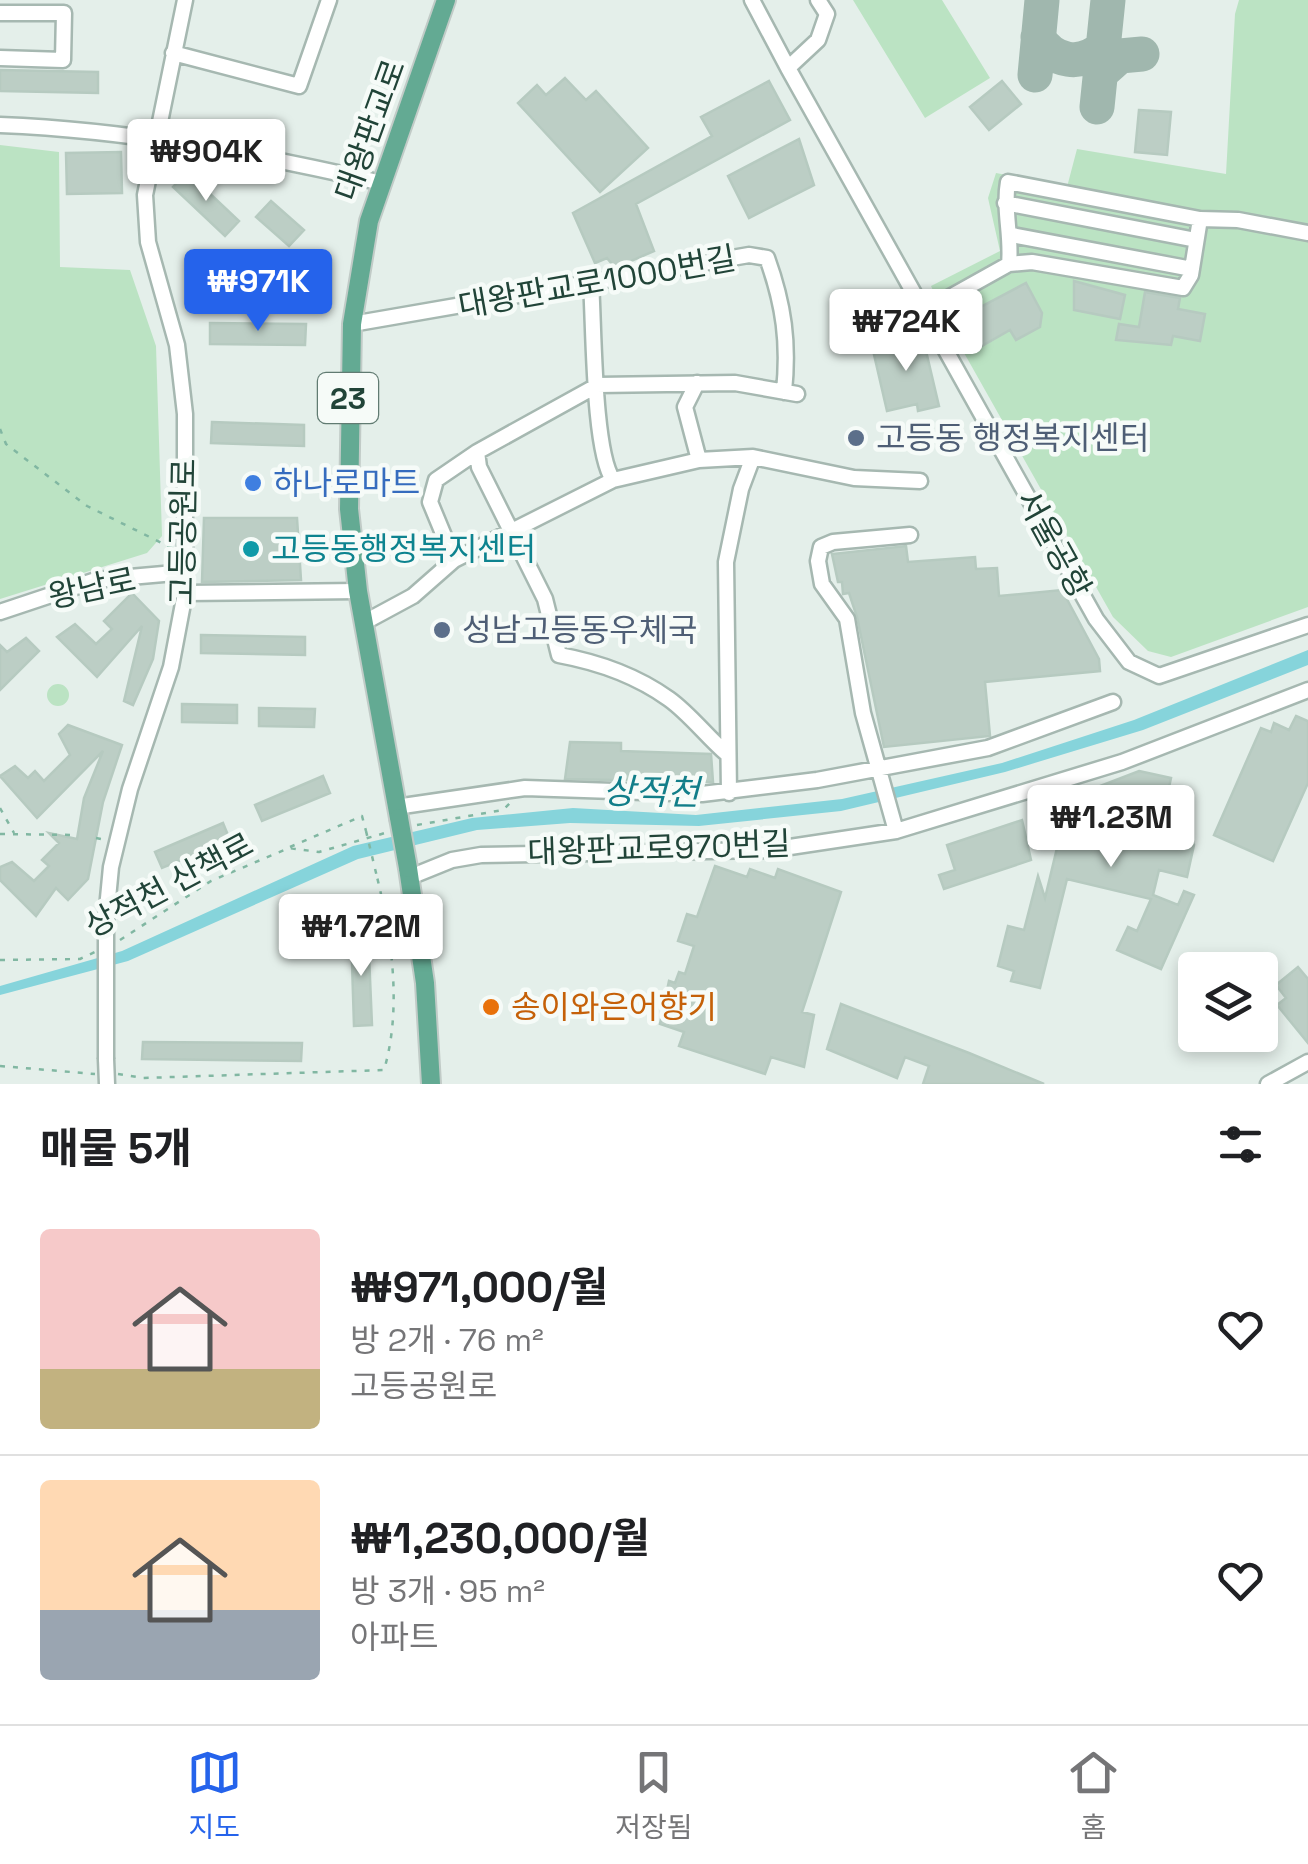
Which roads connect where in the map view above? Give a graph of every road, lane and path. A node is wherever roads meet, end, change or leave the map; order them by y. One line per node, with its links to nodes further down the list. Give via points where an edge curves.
1 (185, 0): 7 (street, 고등공원로)
2 (328, 0): 7 (street, via 300,86)
3 (446, 0): 12 (main road, 대왕판교로 / 23)
4 (752, 0): 9 (street, 서울공항)
5 (818, 0): 9 (street, via 827,14 818,40)
6 (0, 13): 8 (street, via 64,13 63,60)
7 (173, 53): 11 (street, 고등공원로)
8 (0, 58)
9 (788, 68): 21 (street, 서울공항)
10 (0, 125): 11 (street)
11 (154, 139): 12 (street); 33 (street, 고등공원로, via 148,242 177,345 185,414)
12 (382, 183): 22 (main road, 대왕판교로 / 23)
13 (1004, 202): 14 (street, via 1008,182); 16 (street); 17 (street)
14 (1200, 220): 15 (street); 17 (street)
15 (1308, 232)
16 (1012, 234): 18 (street); 19 (street)
17 (1196, 240): 19 (street)
18 (1009, 264): 19 (street, via 1052,264 1183,288); 21 (street)
19 (1192, 269)
20 (591, 283): 22 (street, 대왕판교로1000번길); 23 (street, 대왕판교로1000번길, via 749,255 766,258 789,345 791,393); 24 (street)
21 (923, 312): 40 (street, 서울공항, via 1096,619 1129,662 1159,676)
22 (352, 324): 36 (main road, 대왕판교로 / 23, via 349,509)
23 (697, 382): 24 (street); 28 (street, via 685,407)
24 (598, 385): 26 (street); 29 (street, via 601,442)
25 (0, 429): 33 (path, via 6,444 86,506)
26 (478, 452): 31 (street, via 479,467); 34 (street, via 436,480 430,502)
27 (754, 457): 28 (street); 30 (street, via 854,478); 43 (street, via 726,562)
28 (699, 460): 29 (street)
29 (614, 480): 31 (street)
30 (920, 481)
31 (513, 530): 34 (street); 43 (street, via 545,599 559,655 596,662 658,692)
32 (910, 535): 44 (street, via 834,542 821,547 818,561 822,584 847,620)
33 (185, 552): 35 (street, 고등공원로)
34 (454, 560): 39 (street, via 413,596)
35 (186, 572): 37 (street, 고등공원로); 38 (street, 왕남로, via 96,580)
36 (358, 591): 37 (street, 왕남로); 39 (main road, 대왕판교로 / 23)
37 (185, 593): 60 (street, 고등공원로, bridge, via 112,867)
38 (0, 612)
39 (364, 623): 48 (main road, 대왕판교로 / 23)
40 (1308, 625)
41 (1308, 690): 49 (street, 대왕판교로970번길, via 1122,762)
42 (1113, 702): 44 (street, via 988,748)
43 (727, 754): 46 (street)
44 (880, 774): 46 (street); 49 (street)
45 (525, 788): 46 (street); 48 (street); 48 (path, 상적천 산책로, via 503,810)
46 (729, 792)
47 (0, 808): 51 (path)
48 (397, 821): 53 (path, 상적천 산책로, via 320,852); 54 (main road, 23, bridge)
49 (894, 827): 54 (street, 대왕판교로970번길, via 770,850 480,856)
50 (0, 834): 51 (path)
51 (14, 834): 52 (path)
52 (78, 835)
53 (289, 848): 55 (path, 상적천 산책로, via 210,881); 60 (path, bridge, via 362,816 390,933 392,1044 384,1070 162,1078)
54 (409, 873): 61 (main road, 23, via 425,983)
55 (110, 944)
56 (95, 952): 57 (path, 상적천 산책로, via 80,959)
57 (0, 960)
58 (1308, 1062): 62 (street)
59 (0, 1066): 60 (path)
60 (107, 1072)
61 (430, 1084)
62 (1268, 1084)

